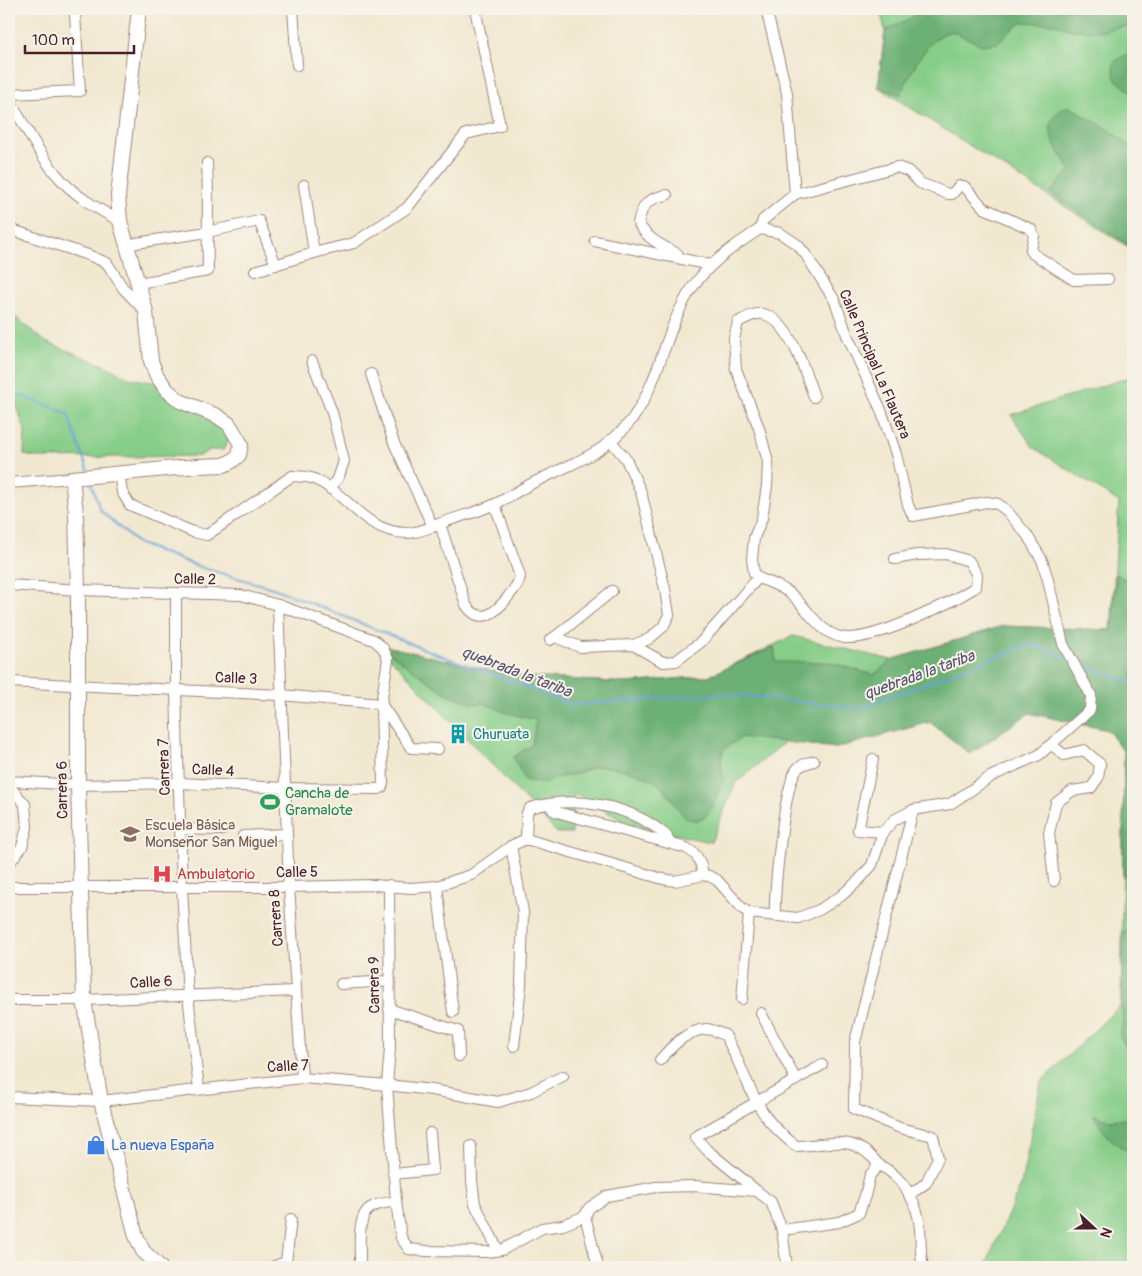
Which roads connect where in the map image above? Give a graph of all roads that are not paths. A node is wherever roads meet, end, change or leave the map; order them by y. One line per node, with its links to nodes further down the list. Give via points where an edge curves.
1 (77, 9): 7 (street, via 80,91)
2 (139, 9): 13 (main road, via 118,196)
3 (293, 9): 6 (street)
4 (475, 9): 19 (street, via 500,126 466,134 407,208 354,243)
5 (766, 9): 11 (street, via 787,93)
6 (297, 66)
7 (9, 94)
8 (9, 99): 13 (street, via 57,176 96,208)
9 (208, 163): 16 (street)
10 (304, 186): 19 (street)
11 (795, 194): 15 (street, via 763,220); 24 (street, via 897,167 908,171 920,183 948,194 964,186 984,208 1031,230 1034,236 1032,253 1074,280)
12 (667, 195): 20 (street, via 654,197 646,203 638,223 643,232 662,247)
13 (120, 221): 18 (main road)
14 (9, 229): 26 (street, via 107,263 123,288)
15 (760, 229): 22 (street); 50 (street, Calle Principal La Flautera, via 780,233 798,245 835,301 881,410 913,516 987,502 998,504 1027,535 1042,560 1064,644 1091,695 1090,710)
16 (207, 232): 18 (street); 21 (street, via 259,221); 25 (street, via 208,271)
17 (595, 241): 20 (street)
18 (127, 246): 25 (main road)
19 (314, 253): 21 (street)
20 (689, 261): 22 (street)
21 (276, 265): 23 (street)
22 (711, 265): 30 (street, via 687,297 637,412)
23 (255, 271)
24 (1108, 280)
25 (138, 283): 26 (main road)
26 (146, 312): 31 (main road, via 151,361 157,376 180,401 229,424 241,444 240,450 232,462 224,465)
27 (312, 361): 34 (street, via 332,412 344,461)
28 (371, 374): 36 (street, via 394,443)
29 (814, 397): 38 (street, via 783,327 761,313 738,322 734,339 736,369 759,428 768,462 762,518 754,538 752,559)
30 (610, 440): 35 (street, via 602,448); 44 (street, via 626,459 641,492 665,589 668,615 663,627 649,639)
31 (119, 473): 32 (main road); 34 (street, via 122,492 130,505 193,532 207,534 292,476 313,478)
32 (72, 478): 33 (street); 40 (main road, Carrera 6)
33 (9, 483)
34 (330, 488): 36 (street, via 350,507 381,527 407,533)
35 (495, 504): 36 (street); 36 (street, via 520,576 518,584 492,613 476,615 466,606)
36 (436, 525)
37 (895, 559): 38 (street, via 946,554 969,561 978,575 976,587 961,597 879,632 844,638 828,632 793,596)
38 (758, 578): 44 (street, via 701,642 676,661 663,662)
39 (9, 585): 40 (street, Calle 2)
40 (78, 590): 42 (street, Calle 2); 46 (main road, Carrera 6)
41 (612, 591): 44 (street, via 552,638 580,647)
42 (176, 593): 43 (street, Calle 2, via 240,595); 47 (street, Carrera 7)
43 (278, 606): 48 (street, Carrera 8); 49 (street, Calle 2, via 374,640 383,648 388,659)
44 (633, 645)
45 (9, 682): 46 (street, Calle 3)
46 (78, 686): 47 (street, Calle 3); 56 (main road, Carrera 6)
47 (176, 691): 48 (street, Calle 3); 55 (street, Carrera 7)
48 (281, 695): 49 (street, Calle 3); 58 (street, Carrera 8)
49 (381, 704): 51 (street, via 411,748); 58 (street, Calle 4, via 382,787)
50 (1052, 745): 60 (street, via 1039,755 992,776 950,804); 71 (street, via 1064,755 1084,750 1100,764 1098,778 1091,788 1072,791 1056,803 1049,833)
51 (438, 749)
52 (873, 759): 63 (street, via 858,830)
53 (814, 761): 79 (street, via 797,769 791,784 782,832)
54 (9, 781): 56 (street, Calle 4)
55 (179, 783): 56 (street, Calle 4); 58 (street, Calle 4); 61 (street, Carrera 7)
56 (78, 785): 77 (main road, Carrera 6)
57 (9, 786): 69 (street, via 25,804 27,827 22,847)
58 (285, 788): 64 (street, Carrera 8)
59 (550, 805): 66 (street, via 529,810); 67 (street, via 557,812); 67 (street, via 588,803 620,810 651,824 667,836)
60 (913, 810): 63 (street, via 894,820); 107 (street, via 855,1042 854,1109 900,1128 933,1136 938,1158 926,1183)
61 (181, 829): 62 (street); 74 (street, Carrera 7)
62 (222, 830)
63 (883, 832): 79 (street, via 872,865 841,896 798,918)
64 (287, 834): 65 (street); 75 (street, Carrera 8)
65 (243, 836)
66 (526, 839): 68 (street, Calle 5); 70 (street, via 663,879 675,881)
67 (669, 842): 70 (street, via 694,853 700,861)
68 (513, 845): 73 (street, Calle 5, via 471,875); 90 (street, via 523,912 521,986)
69 (9, 863)
70 (703, 875): 78 (street, via 717,880)
71 (1054, 881)
72 (389, 885): 73 (street, Calle 5, via 411,888); 75 (street, Calle 5); 80 (street, Carrera 9)
73 (437, 886): 88 (street)
74 (182, 887): 75 (street, Calle 5); 77 (street, Calle 5); 83 (street, Carrera 7)
75 (289, 887): 82 (street, Carrera 8)
76 (9, 888): 77 (street, Calle 5)
77 (80, 888): 86 (main road, Carrera 6)
78 (749, 913): 79 (street); 84 (street)
79 (774, 916)
80 (389, 981): 81 (street); 87 (street, Carrera 9)
81 (341, 984)
82 (295, 991): 83 (street, Calle 6); 95 (street, Carrera 8)
83 (188, 996): 86 (street, Calle 6); 98 (street, Carrera 7)
84 (742, 999)
85 (9, 1000): 86 (street, Calle 6)
86 (84, 1000): 100 (main road, Carrera 6)
87 (389, 1009): 91 (street, via 458,1031); 97 (street, Carrera 9)
88 (453, 1012)
89 (761, 1013): 96 (street)
90 (514, 1046)
91 (458, 1056)
92 (660, 1060): 101 (street, via 688,1034 707,1029 725,1035)
93 (822, 1065): 96 (street)
94 (563, 1076): 97 (street, Calle 7, via 531,1092 498,1102)
95 (302, 1078): 97 (street, Calle 7); 98 (street, Calle 7)
96 (796, 1080): 101 (street)
97 (387, 1085): 105 (street, Carrera 9)
98 (199, 1089): 100 (street, Calle 7)
99 (9, 1097): 100 (street, Calle 7)
100 (101, 1100): 113 (main road, Carrera 6, via 136,1236 143,1251)
101 (758, 1101): 104 (street, via 770,1121 796,1146 837,1142 854,1144); 106 (street, via 695,1138)
102 (430, 1133): 105 (street, via 433,1170)
103 (471, 1146): 112 (street, via 475,1204)
104 (879, 1165): 107 (street, via 891,1170); 111 (street, via 870,1175 859,1213 839,1222)
105 (393, 1174): 108 (street, Carrera 9)
106 (757, 1192): 109 (street, via 694,1186 656,1187 607,1196 589,1208); 111 (street, via 771,1202)
107 (909, 1195): 118 (street, via 917,1211)
108 (396, 1202): 112 (street, Carrera 9, via 401,1238 409,1249); 115 (street, via 371,1207 364,1215 360,1232)
109 (585, 1216): 112 (street, via 564,1225 542,1228); 116 (street)
110 (291, 1219): 114 (street, via 286,1262)
111 (782, 1230): 117 (street)
112 (498, 1250)
113 (160, 1267)
114 (272, 1267)
115 (360, 1267)
116 (598, 1267)
117 (787, 1267)
118 (922, 1267)

